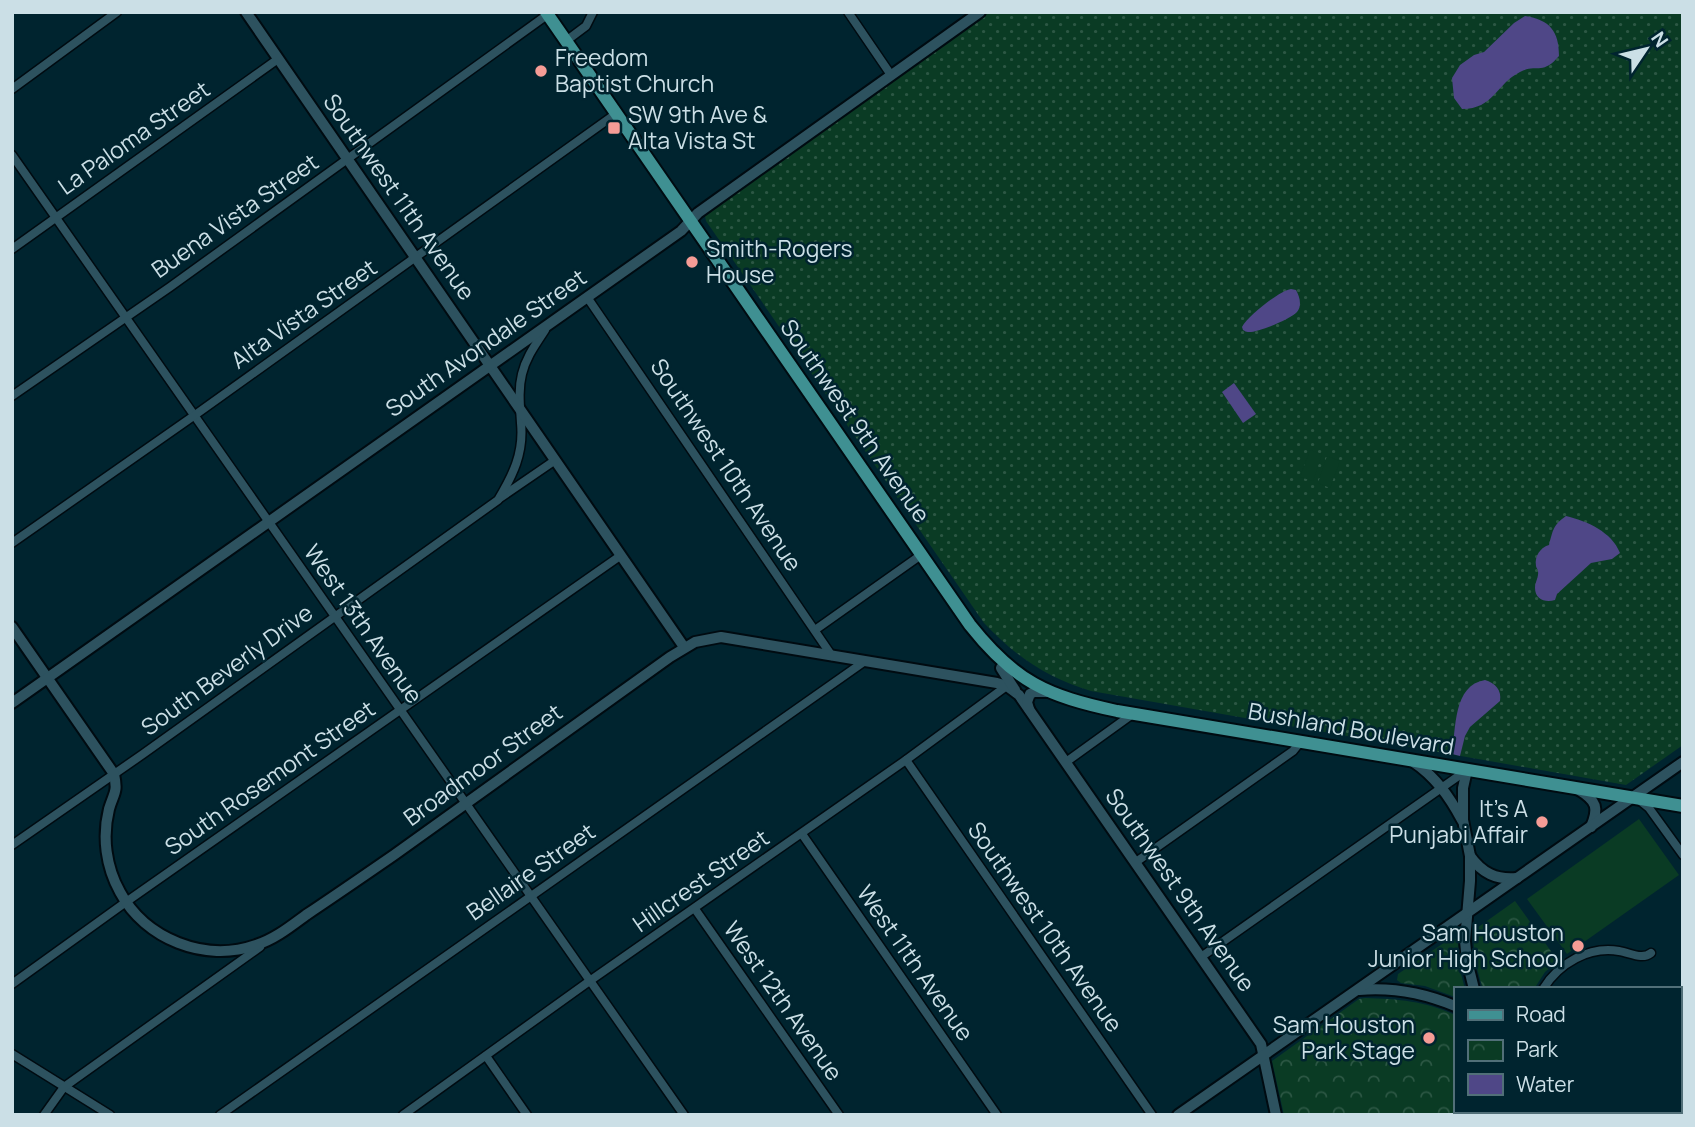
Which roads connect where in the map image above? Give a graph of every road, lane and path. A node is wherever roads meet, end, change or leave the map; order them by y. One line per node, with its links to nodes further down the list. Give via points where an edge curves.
1 (117, 12): 10 (street)
2 (246, 12): 8 (street, Southwest 11th Avenue)
3 (593, 12): 7 (street, via 586,26)
4 (848, 12): 9 (street)
5 (980, 12): 9 (street, South Avondale Street)
6 (547, 14): 7 (main road, Southwest 9th Avenue); 13 (street, Buena Vista Street)
7 (566, 41): 11 (main road, Southwest 9th Avenue)
8 (278, 59): 13 (street, Southwest 11th Avenue); 14 (street, La Paloma Street)
9 (891, 75): 15 (street, South Avondale Street)
10 (12, 89)
11 (617, 113): 15 (main road, Southwest 9th Avenue); 17 (street, Alta Vista Street)
12 (12, 155): 14 (street, West 13th Avenue)
13 (348, 159): 17 (street, Southwest 11th Avenue); 19 (street, Buena Vista Street)
14 (56, 218): 16 (street, La Paloma Street); 19 (street, West 13th Avenue)
15 (691, 221): 18 (street, South Avondale Street); 29 (main road, Southwest 9th Avenue)
16 (12, 249)
17 (415, 258): 21 (street, Southwest 11th Avenue); 24 (street, Alta Vista Street)
18 (587, 297): 20 (street, South Avondale Street); 33 (street, Southwest 10th Avenue)
19 (126, 317): 22 (street, Buena Vista Street); 24 (street, West 13th Avenue)
20 (548, 325): 21 (street, South Avondale Street); 23 (street, South Beverly Drive, via 522,372)
21 (490, 366): 23 (street, Southwest 11th Avenue); 27 (street, South Avondale Street)
22 (12, 396)
23 (519, 408): 25 (street, Southwest 11th Avenue); 26 (street, South Beverly Drive, via 518,458)
24 (195, 415): 27 (street, West 13th Avenue); 28 (street, Alta Vista Street)
25 (554, 461): 26 (street, South Beverly Drive); 30 (street, Southwest 11th Avenue)
26 (498, 500): 31 (street, South Beverly Drive)
27 (268, 522): 31 (street, West 13th Avenue); 39 (street, South Avondale Street)
28 (12, 543)
29 (921, 555): 33 (street); 38 (main road, Southwest 9th Avenue)
30 (620, 556): 35 (street, Southwest 11th Avenue); 45 (street, South Rosemont Street)
31 (334, 617): 45 (street, West 13th Avenue); 53 (street, South Beverly Drive)
32 (12, 627): 39 (street)
33 (815, 630): 36 (street, Southwest 10th Avenue)
34 (721, 637): 35 (street, Broadmoor Street); 36 (street, Bushland Boulevard)
35 (684, 647): 57 (street, Broadmoor Street)
36 (832, 656): 37 (street, Bushland Boulevard)
37 (865, 661): 40 (street, Bushland Boulevard); 67 (street, Bellaire Street)
38 (999, 663): 40 (street, via 996,676); 41 (main road, Southwest 9th Avenue)
39 (48, 678): 43 (street, South Avondale Street); 53 (street)
40 (981, 680): 41 (street, Bushland Boulevard)
41 (1012, 681): 42 (main road, Bushland Boulevard); 44 (street, Southwest 9th Avenue); 48 (street, Hillcrest Street)
42 (1048, 692): 44 (street, via 1030,694); 46 (main road, Bushland Boulevard)
43 (12, 704)
44 (1029, 709): 50 (street, Southwest 9th Avenue)
45 (400, 710): 57 (street, West 13th Avenue); 68 (street, South Rosemont Street)
46 (1134, 713): 47 (main road, Bushland Boulevard); 50 (street)
47 (1301, 741): 49 (main road, Bushland Boulevard); 65 (street)
48 (906, 760): 61 (street, Hillcrest Street); 92 (street, Southwest 10th Avenue)
49 (1410, 760): 52 (main road, Bushland Boulevard); 54 (street)
50 (1066, 762): 65 (street, Southwest 9th Avenue)
51 (1683, 762): 56 (street)
52 (1467, 770): 54 (street); 55 (main road, Bushland Boulevard); 59 (street)
53 (114, 774): 62 (street, South Beverly Drive); 68 (street, Broadmoor Street, via 117,788 109,809 106,844 113,878)
54 (1442, 788): 59 (street); 73 (street)
55 (1577, 788): 56 (main road, Bushland Boulevard); 60 (street, via 1595,805)
56 (1633, 797): 58 (main road, Bushland Boulevard); 60 (street); 63 (street, via 1649,808)
57 (465, 803): 67 (street, West 13th Avenue); 71 (street, Broadmoor Street)
58 (1683, 806)
59 (1463, 820): 64 (street)
60 (1591, 827): 66 (street)
61 (802, 834): 69 (street, Hillcrest Street); 91 (street, West 11th Avenue)
62 (12, 845)
63 (1683, 855)
64 (1470, 856): 66 (street, via 1494,877); 70 (street)
65 (1136, 862): 73 (street, Southwest 9th Avenue)
66 (1520, 877): 70 (street)
67 (530, 895): 74 (street, West 13th Avenue); 86 (street, Bellaire Street)
68 (126, 902): 71 (street, Broadmoor Street, via 150,927 186,946 213,951 256,945); 75 (street, South Rosemont Street)
69 (695, 909): 74 (street, Hillcrest Street); 90 (street, West 12th Avenue)
70 (1467, 913): 76 (street, via 1466,961); 78 (street)
71 (274, 937): 83 (street, Broadmoor Street)
72 (1651, 953): 77 (street, via 1646,957 1614,950 1586,954 1559,969)
73 (1201, 957): 81 (street, Southwest 9th Avenue, via 1261,1045)
74 (591, 980): 82 (street, Hillcrest Street); 89 (street, West 13th Avenue)
75 (12, 984)
76 (1473, 987)
77 (1545, 987)
78 (1356, 990): 79 (street, via 1398,989); 81 (street)
79 (1454, 1006)
80 (12, 1054): 83 (street)
81 (1263, 1055): 93 (street); 94 (street, Southwest 9th Avenue)
82 (486, 1056): 87 (street, Hillcrest Street); 88 (street)
83 (64, 1087): 84 (street, Broadmoor Street); 85 (street)
84 (44, 1115)
85 (110, 1115)
86 (220, 1115)
87 (403, 1115)
88 (527, 1115)
89 (684, 1115)
90 (839, 1115)
91 (997, 1115)
92 (1152, 1115)
93 (1178, 1115)
94 (1276, 1115)

